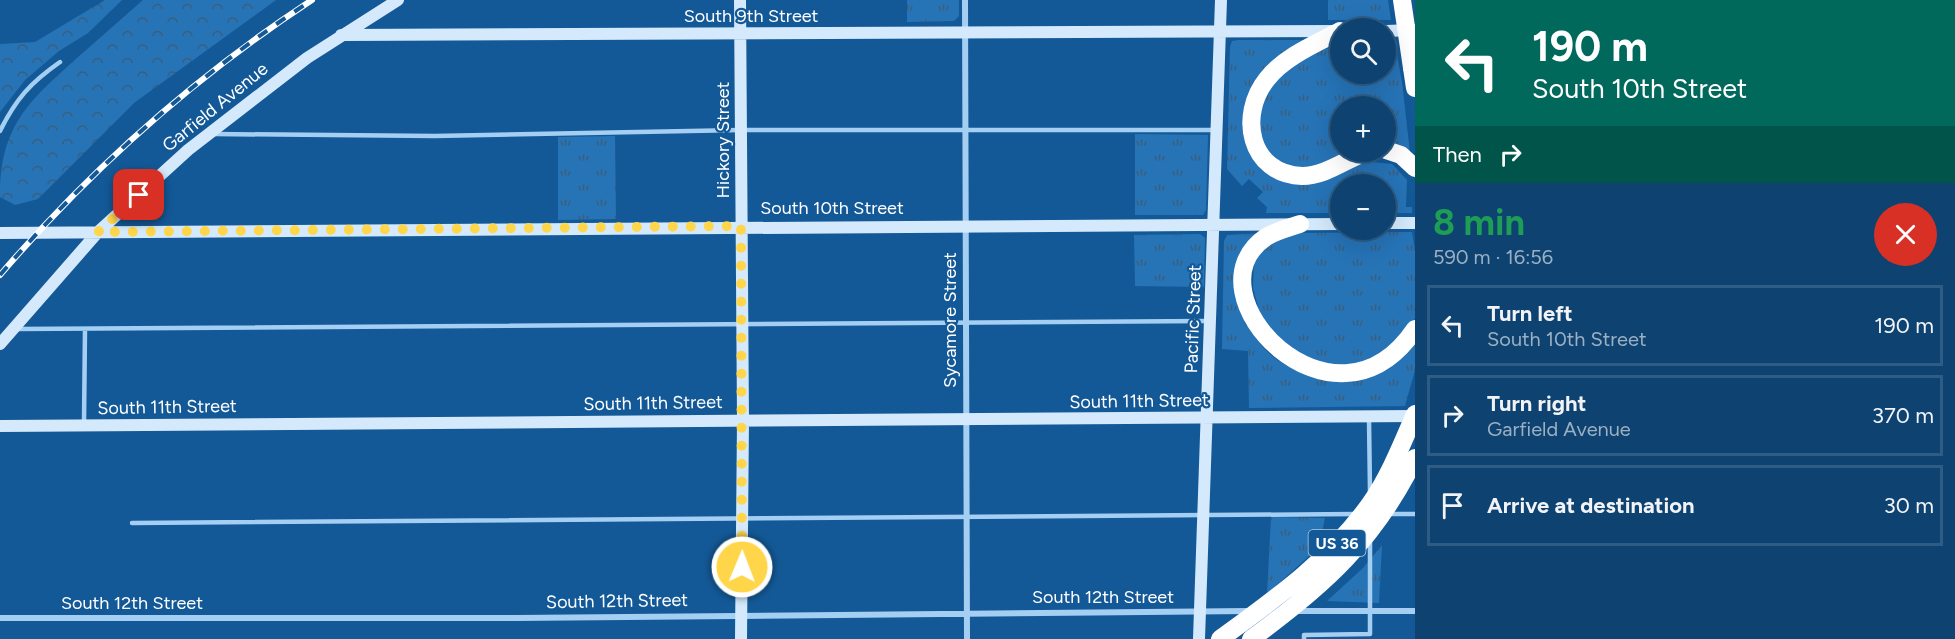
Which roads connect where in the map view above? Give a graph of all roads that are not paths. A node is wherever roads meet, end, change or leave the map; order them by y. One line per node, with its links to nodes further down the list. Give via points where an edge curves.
1 (398, 0): 12 (street, Garfield Avenue)
2 (740, 0): 11 (street, Hickory Street)
3 (965, 0): 10 (street, Sycamore Street)
4 (1221, 0): 7 (street, Pacific Street)
5 (1402, 0): 15 (highway, bridge)
6 (1415, 30): 9 (street)
7 (1220, 31): 8 (street, South 9th Street); 10 (street, South 9th Street); 17 (street, Pacific Street)
8 (1330, 31)
9 (1396, 31)
10 (965, 33): 11 (street, South 9th Street); 19 (street, Sycamore Street)
11 (740, 34): 12 (street, South 9th Street); 16 (street, Hickory Street)
12 (341, 35): 20 (street, Garfield Avenue)
13 (1330, 37): 22 (highway, via 1267,78 1252,107 1250,130 1263,158 1281,171 1300,176 1322,173)
14 (60, 62): 18 (lane, via 32,82 12,107)
15 (1415, 88)
16 (741, 130): 19 (lane); 20 (lane, via 435,136); 30 (street, Hickory Street)
17 (1216, 130): 19 (lane); 26 (street, Pacific Street)
18 (0, 131)
19 (965, 131): 29 (street, Sycamore Street)
20 (209, 134): 31 (street, Garfield Avenue)
21 (1396, 153): 23 (highway)
22 (1345, 162)
23 (1415, 168)
24 (1396, 223): 25 (street)
25 (1415, 223)
26 (1213, 224): 27 (street, South 10th Street); 29 (street, South 10th Street); 33 (street, Pacific Street)
27 (1300, 224): 28 (street, South 10th Street); 37 (highway, via 1265,238 1250,253 1245,265 1247,302 1268,341 1303,366 1344,373 1384,359 1408,340)
28 (1330, 224)
29 (964, 225): 30 (street, South 10th Street); 35 (street, Sycamore Street)
30 (741, 226): 31 (street, South 10th Street); 34 (street, Hickory Street)
31 (98, 232): 32 (street, South 10th Street); 36 (street, Garfield Avenue)
32 (0, 233)
33 (1211, 321): 35 (lane); 42 (street, Pacific Street)
34 (742, 323): 35 (lane); 38 (lane); 43 (street, Hickory Street)
35 (966, 323): 44 (street, Sycamore Street)
36 (12, 329): 38 (lane); 39 (street, Garfield Avenue)
37 (1415, 329)
38 (85, 330): 46 (lane)
39 (0, 344)
40 (1415, 415): 41 (street, South 11th Street); 64 (highway, US 36, bridge, via 1370,503 1345,535 1283,594)
41 (1369, 416): 42 (street, South 11th Street); 49 (lane)
42 (1208, 418): 44 (street, South 11th Street); 48 (street, Pacific Street)
43 (743, 420): 44 (street, South 11th Street); 46 (street, South 11th Street); 52 (street, Hickory Street)
44 (966, 420): 51 (street, Sycamore Street)
45 (0, 426): 46 (street, South 11th Street)
46 (84, 426)
47 (1415, 458): 65 (highway, US 36, bridge, via 1388,507 1359,547 1319,587)
48 (1205, 514): 49 (lane); 51 (lane); 56 (street, Pacific Street)
49 (1370, 514): 50 (lane); 54 (lane)
50 (1415, 514)
51 (966, 516): 52 (lane); 57 (street, Sycamore Street)
52 (742, 519): 53 (lane); 58 (street, Hickory Street)
53 (132, 523)
54 (1371, 611): 55 (street, South 12th Street); 56 (street, South 12th Street); 60 (lane)
55 (1415, 611)
56 (1200, 612): 57 (street, South 12th Street); 63 (street, Pacific Street)
57 (967, 613): 58 (street, South 12th Street); 62 (street, Sycamore Street)
58 (741, 615): 59 (street, South 12th Street); 61 (street, Hickory Street)
59 (0, 618)
60 (1370, 637): 66 (lane)
61 (741, 639)
62 (967, 639)
63 (1199, 639)
64 (1220, 639)
65 (1251, 639)
66 (1304, 639)

